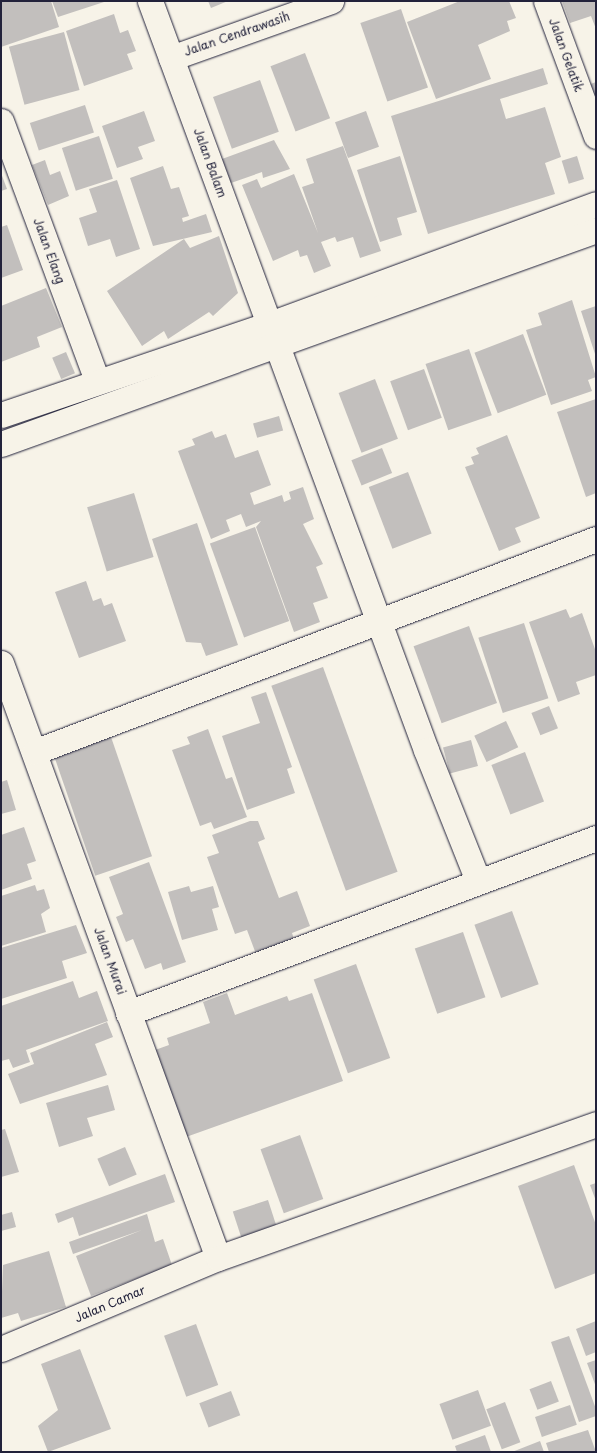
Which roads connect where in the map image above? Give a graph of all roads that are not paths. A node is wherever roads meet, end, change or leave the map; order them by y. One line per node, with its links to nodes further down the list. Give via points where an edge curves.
1 (150, 1): 4 (street, Jalan Balam)
2 (331, 1): 4 (street, Jalan Cendrawasih)
3 (546, 1): 6 (street, Jalan Gelatik)
4 (171, 58): 9 (street, Jalan Balam)
5 (1, 121): 10 (street, Jalan Elang)
6 (596, 136)
7 (596, 204): 9 (street)
8 (596, 230): 9 (street)
9 (273, 336): 10 (street); 12 (street); 14 (street, Jalan Balam)
10 (97, 381): 11 (street)
11 (1, 415)
12 (1, 444)
13 (596, 539): 14 (street)
14 (379, 622): 16 (street); 18 (street, Jalan Balam)
15 (1, 663): 16 (street, Jalan Murai)
16 (34, 752): 19 (street, Jalan Murai)
17 (596, 838): 18 (street)
18 (478, 878): 19 (street)
19 (128, 1013): 21 (street, Jalan Murai)
20 (596, 1124): 21 (street, Jalan Camar)
21 (218, 1258): 22 (street, Jalan Camar)
22 (1, 1349)

